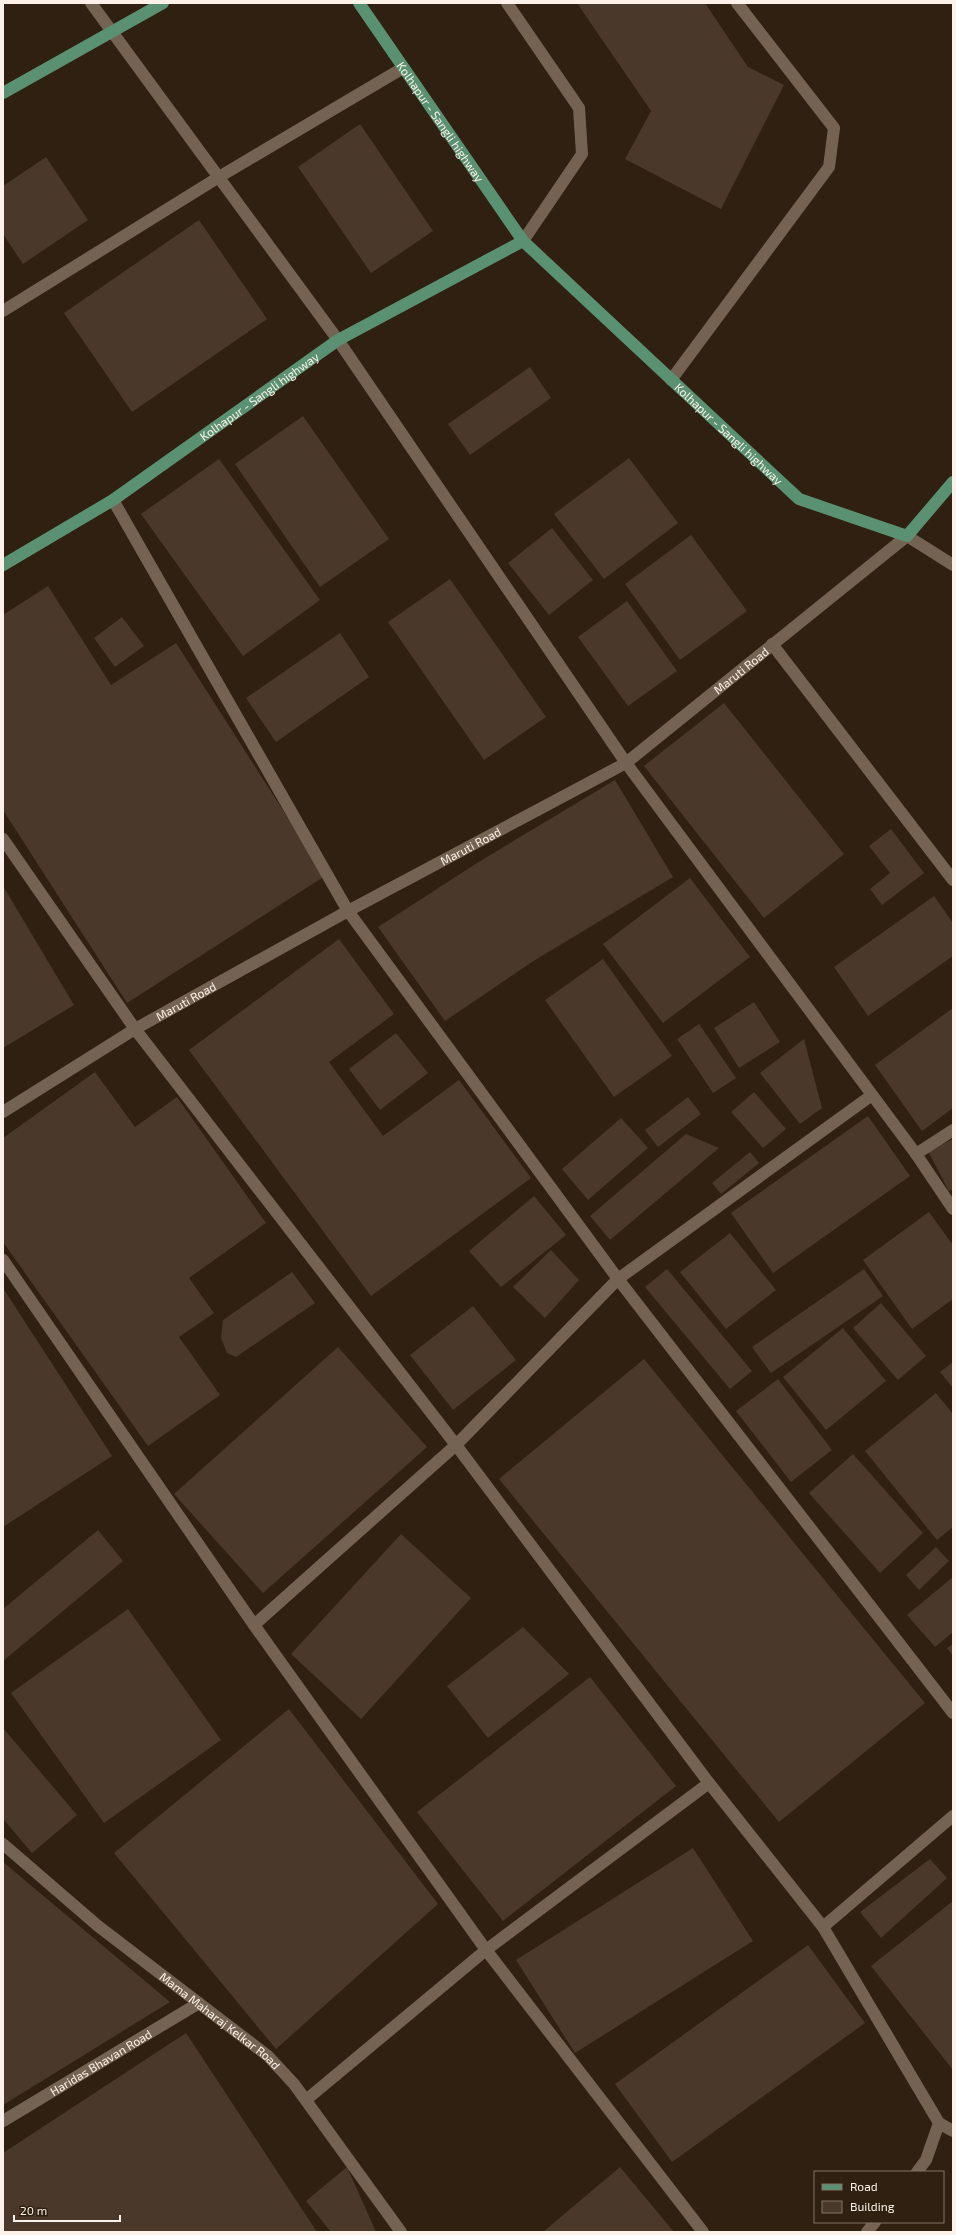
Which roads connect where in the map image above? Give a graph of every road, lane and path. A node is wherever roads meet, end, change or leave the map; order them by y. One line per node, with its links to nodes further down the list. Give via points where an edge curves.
1 (91, 3): 6 (street)
2 (162, 3): 6 (main road)
3 (359, 3): 7 (main road, Kolhapur - Sangli highway)
4 (507, 3): 10 (street, via 579,108 582,154)
5 (737, 3): 13 (street, via 834,128 829,167)
6 (111, 31): 8 (main road); 9 (street)
7 (403, 68): 9 (street); 10 (main road, Kolhapur - Sangli highway)
8 (3, 93)
9 (219, 177): 11 (street); 12 (street)
10 (523, 241): 12 (main road, Kolhapur - Sangli highway); 13 (main road, Kolhapur - Sangli highway)
11 (3, 311)
12 (338, 340): 15 (main road, Kolhapur - Sangli highway); 20 (street)
13 (671, 380): 16 (main road, Kolhapur - Sangli highway, via 799,499)
14 (953, 482): 16 (main road)
15 (113, 500): 18 (main road, Kolhapur - Sangli highway); 23 (street)
16 (907, 536): 17 (street); 19 (street, Maruti Road)
17 (953, 564)
18 (3, 565)
19 (772, 644): 20 (street, Maruti Road); 22 (street)
20 (626, 763): 23 (street, Maruti Road); 25 (street)
21 (3, 839): 24 (street)
22 (953, 880)
23 (348, 911): 24 (street, Maruti Road); 31 (street)
24 (135, 1029): 26 (street, Maruti Road); 32 (street)
25 (872, 1095): 28 (street); 31 (street)
26 (3, 1112)
27 (953, 1130): 28 (street)
28 (916, 1154): 29 (street)
29 (953, 1209)
30 (3, 1260): 33 (street)
31 (618, 1279): 32 (street); 34 (street)
32 (456, 1445): 33 (street); 35 (street)
33 (254, 1625): 39 (street)
34 (953, 1713)
35 (709, 1783): 38 (street); 39 (street)
36 (953, 1816): 38 (street)
37 (3, 1844): 40 (street, Mama Maharaj Kelkar Road, via 98,1926)
38 (823, 1927): 43 (street)
39 (486, 1950): 41 (street); 48 (street)
40 (199, 2003): 41 (street, Mama Maharaj Kelkar Road, via 268,2056); 42 (street, Haridas Bhavan Road)
41 (306, 2100): 47 (street, Mama Maharaj Kelkar Road)
42 (3, 2121)
43 (938, 2123): 44 (street); 45 (street, via 926,2160)
44 (953, 2131)
45 (917, 2171)
46 (874, 2223): 49 (street)
47 (401, 2232)
48 (703, 2232)
49 (867, 2232)

